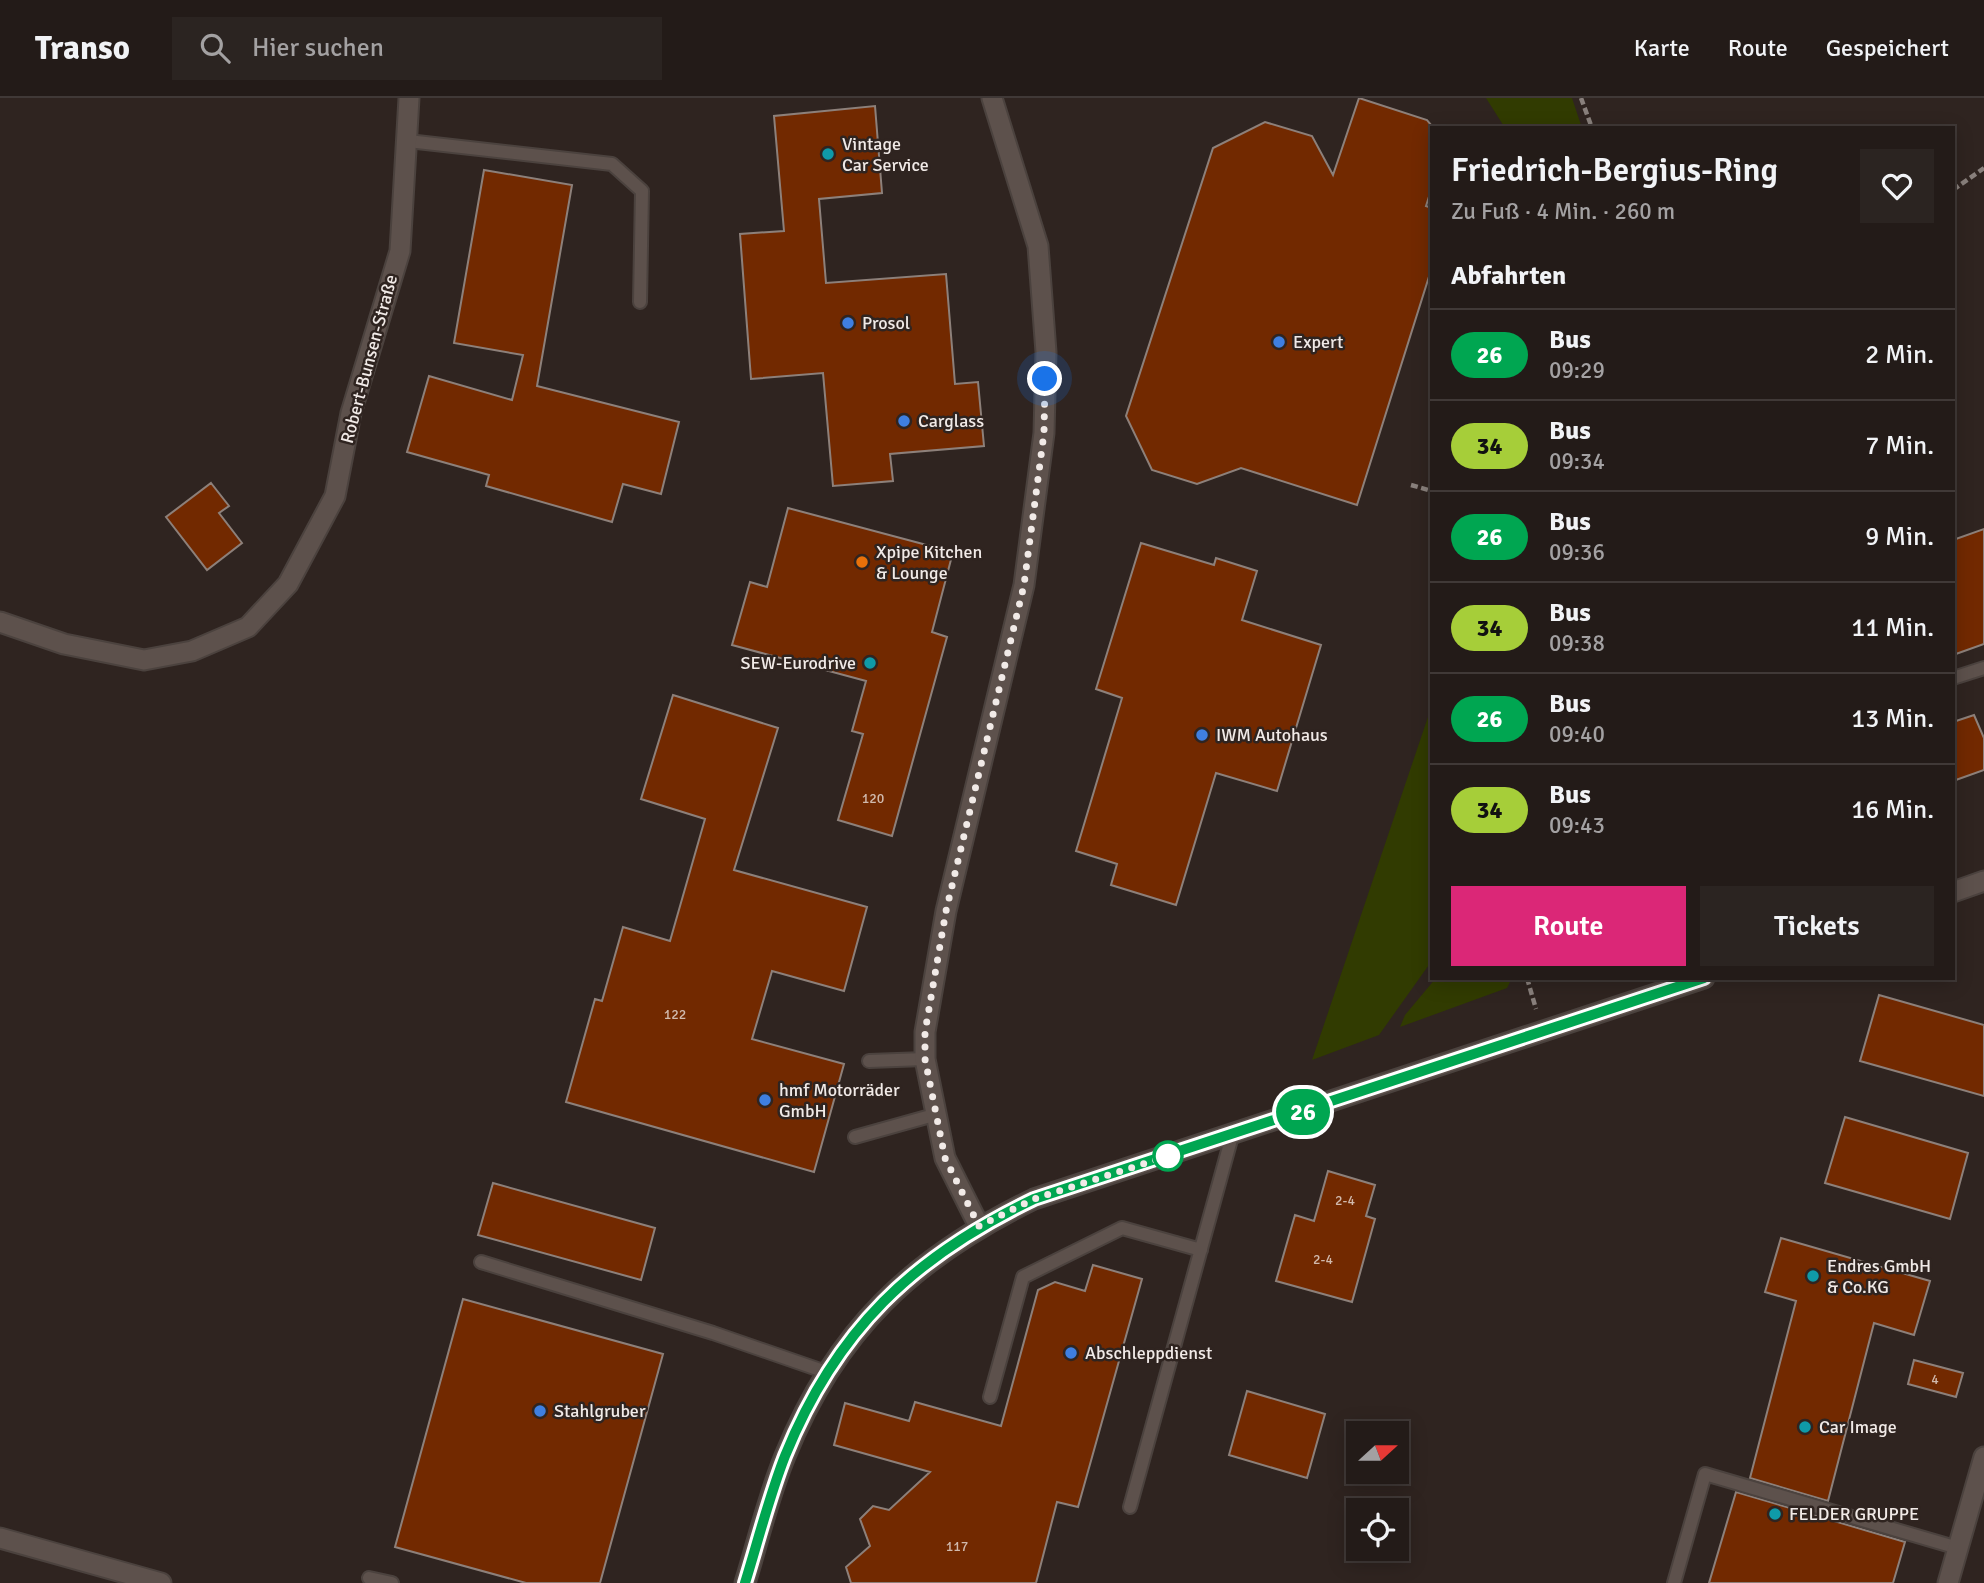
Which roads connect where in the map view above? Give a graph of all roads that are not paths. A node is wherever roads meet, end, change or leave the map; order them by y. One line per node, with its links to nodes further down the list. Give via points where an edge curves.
1 (409, 98): 3 (street, Robert-Bunsen-Straße)
2 (992, 98): 11 (street, via 1038,246 1046,352 1044,433 1024,585 946,911 925,1032)
3 (408, 141): 4 (lane, via 612,164 642,191); 5 (street, Robert-Bunsen-Straße, via 400,251 351,413 335,496 288,584 248,627 192,651 144,660 64,644)
4 (640, 302)
5 (0, 621)
6 (1984, 668): 7 (lane)
7 (1955, 677)
8 (1984, 881): 9 (street)
9 (1955, 891)
10 (1698, 980): 14 (street)
11 (925, 1059): 12 (lane); 13 (street)
12 (869, 1061)
13 (934, 1115): 15 (lane); 16 (street, via 945,1158)
14 (1232, 1136): 16 (street, via 1034,1199); 17 (lane)
15 (855, 1137)
16 (979, 1226): 19 (street, via 936,1255 877,1306)
17 (1201, 1250): 20 (lane, via 1122,1228 1023,1277); 22 (lane)
18 (481, 1262): 19 (lane)
19 (825, 1372): 28 (street, via 784,1459)
20 (990, 1397)
21 (1984, 1457): 24 (street)
22 (1130, 1507)
23 (0, 1538): 26 (street)
24 (1958, 1548): 29 (lane, via 1706,1474); 30 (street)
25 (369, 1578): 27 (lane)
26 (161, 1583)
27 (392, 1583)
28 (745, 1583)
29 (1674, 1583)
30 (1948, 1583)

